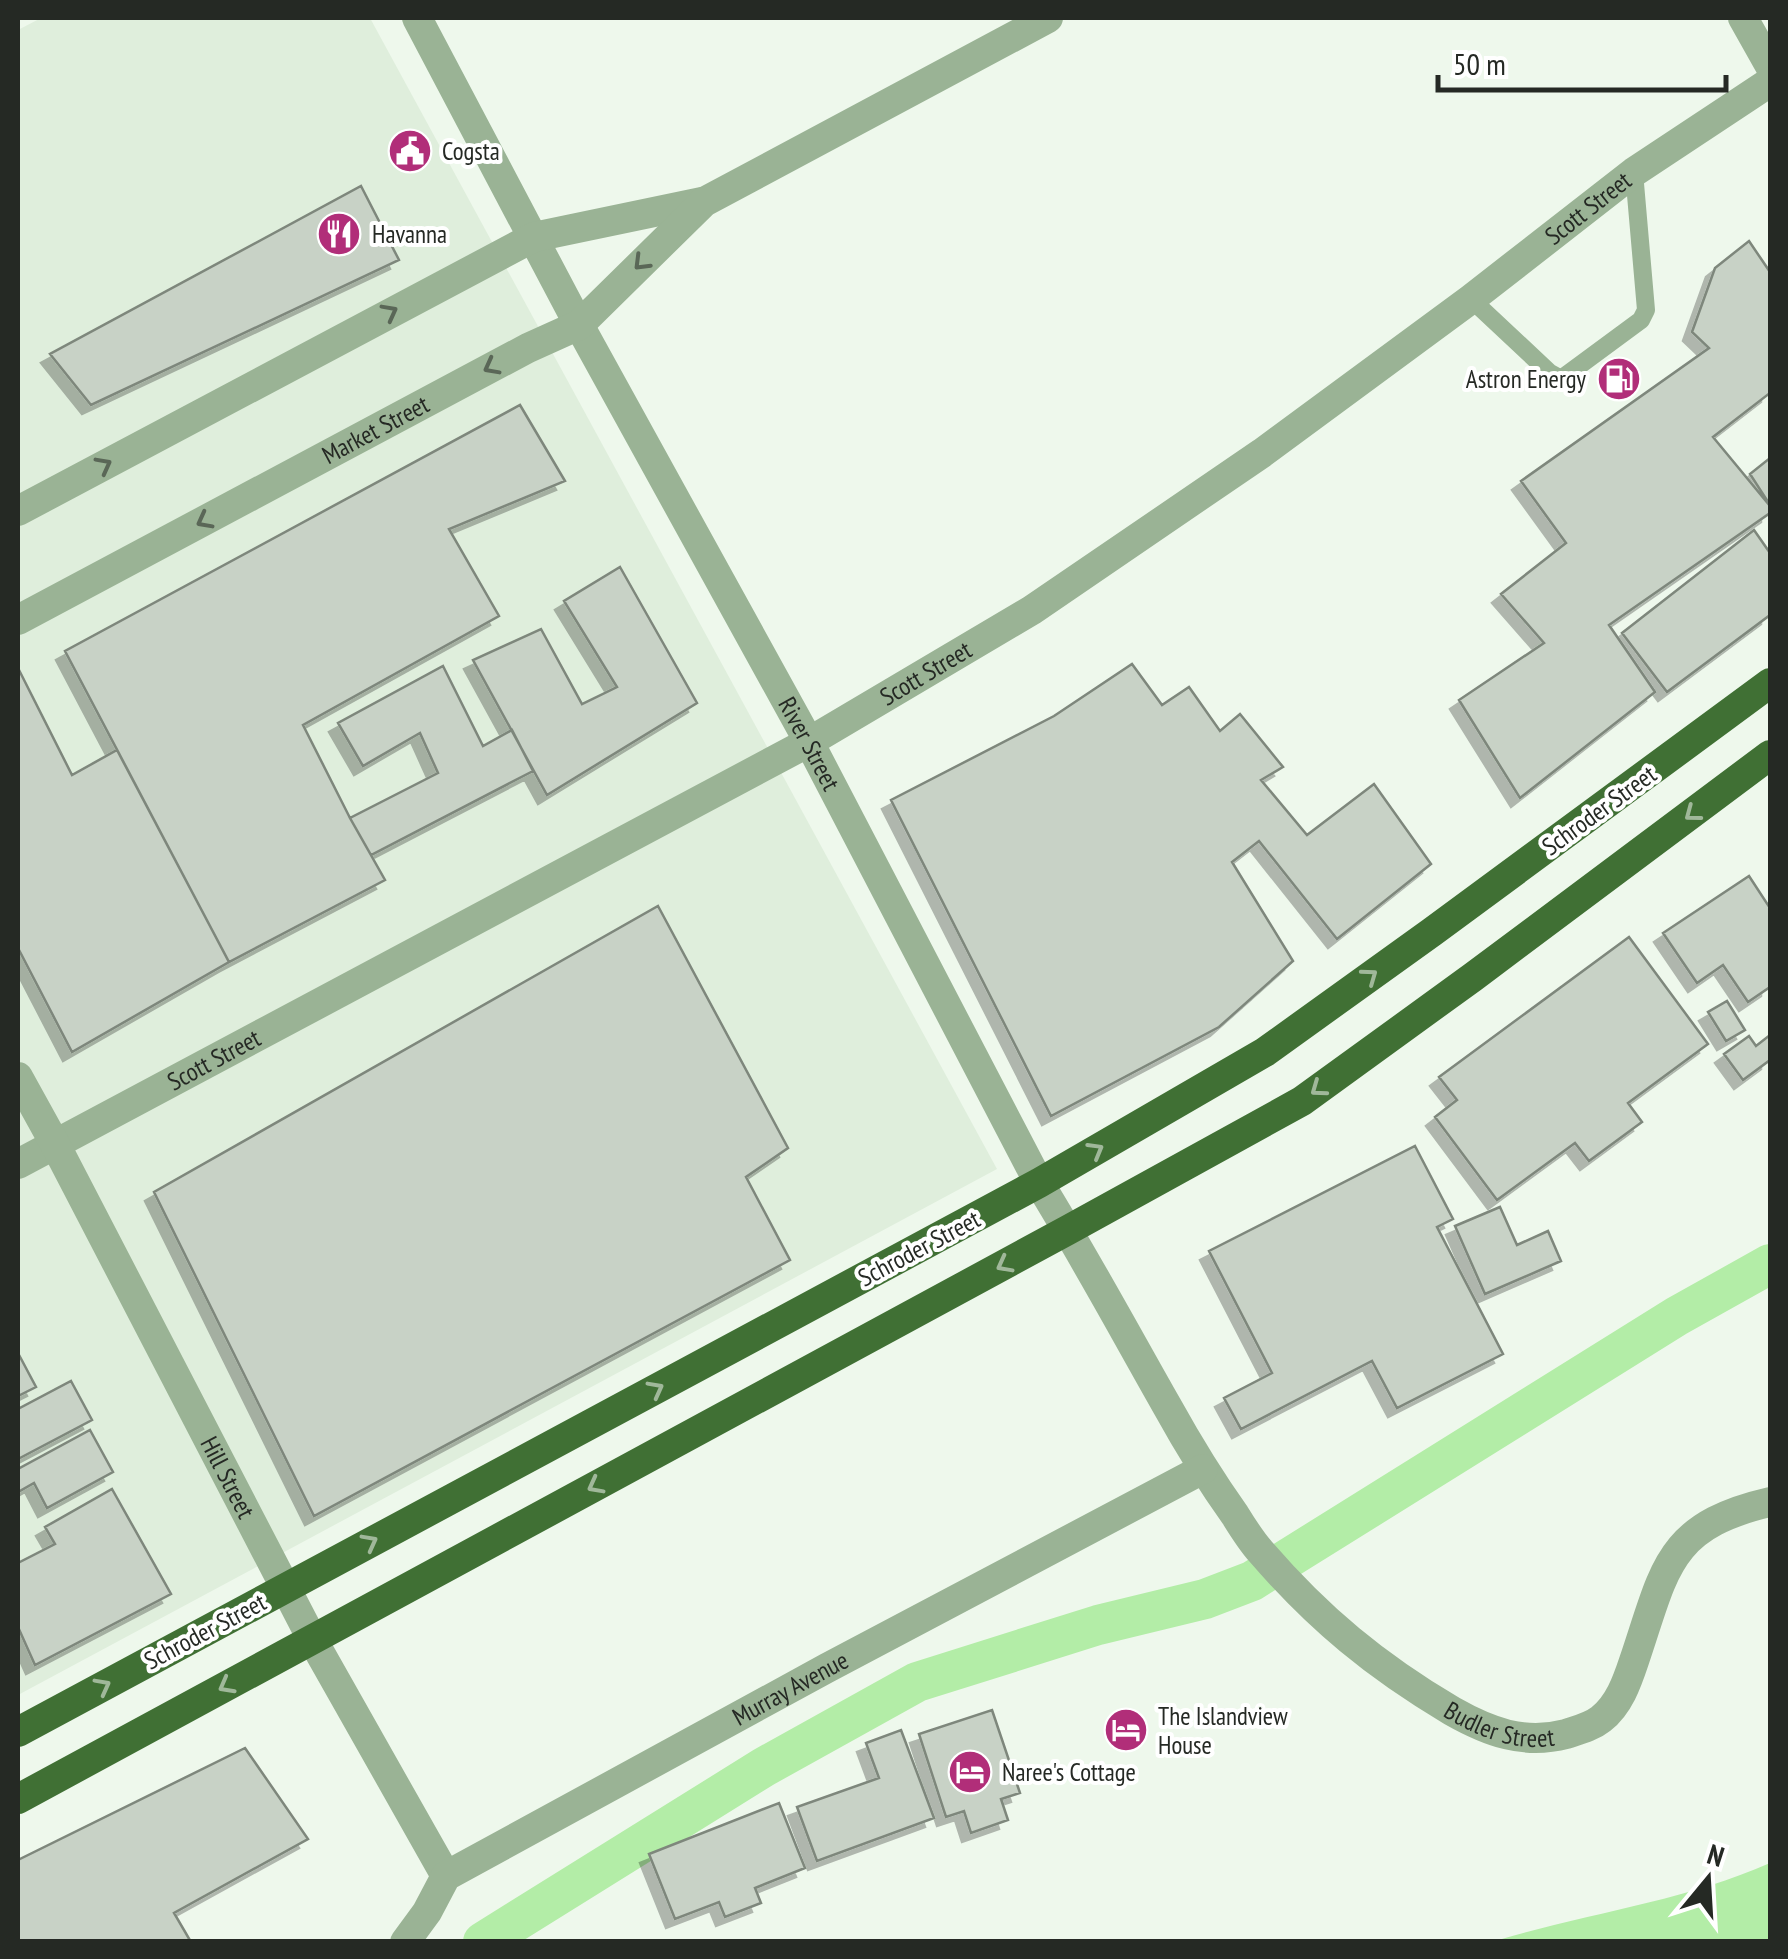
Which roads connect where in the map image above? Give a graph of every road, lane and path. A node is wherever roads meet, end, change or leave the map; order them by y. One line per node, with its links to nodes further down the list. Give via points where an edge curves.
1 (417, 18): 8 (street, River Street)
2 (1048, 18): 7 (street, Market Street)
3 (1743, 18): 4 (street)
4 (1770, 66)
5 (1770, 82): 6 (street, Scott Street)
6 (1634, 172): 9 (street, Scott Street); 9 (lane, via 1646,310 1641,320 1561,378)
7 (704, 202): 8 (street, Market Street); 10 (street, Market Street, one-way to 10)
8 (534, 237): 10 (street, River Street); 11 (street, Market Street, one-way to 8)
9 (1471, 299): 14 (street, Scott Street, via 1032,610)
10 (579, 325): 12 (street, Market Street, one-way to 12); 14 (street, River Street)
11 (18, 511)
12 (18, 620)
13 (1770, 683): 19 (highway, Schroder Street, one-way to 13, via 1265,1052)
14 (809, 742): 17 (street, Scott Street); 19 (street, River Street)
15 (1770, 755): 20 (highway, one-way to 20, via 1302,1101)
16 (18, 1076): 17 (street, Hill Street)
17 (56, 1144): 18 (street, Scott Street); 23 (street, Hill Street)
18 (18, 1164)
19 (1039, 1184): 20 (street, River Street); 23 (highway, Schroder Street, one-way to 19)
20 (1068, 1230): 21 (street, River Street); 24 (highway, one-way to 24)
21 (1202, 1469): 22 (street, Budler Street, via 1258,1550 1344,1637 1476,1724 1524,1738 1558,1736 1600,1720 1628,1681 1660,1583 1685,1541 1720,1517); 27 (street, Murray Avenue)
22 (1770, 1502)
23 (284, 1588): 24 (street, Hill Street); 25 (highway, Schroder Street, one-way to 23)
24 (312, 1639): 26 (highway, one-way to 26); 27 (street, Hill Street)
25 (18, 1732)
26 (18, 1799)
27 (446, 1876): 28 (street)
28 (405, 1942)

